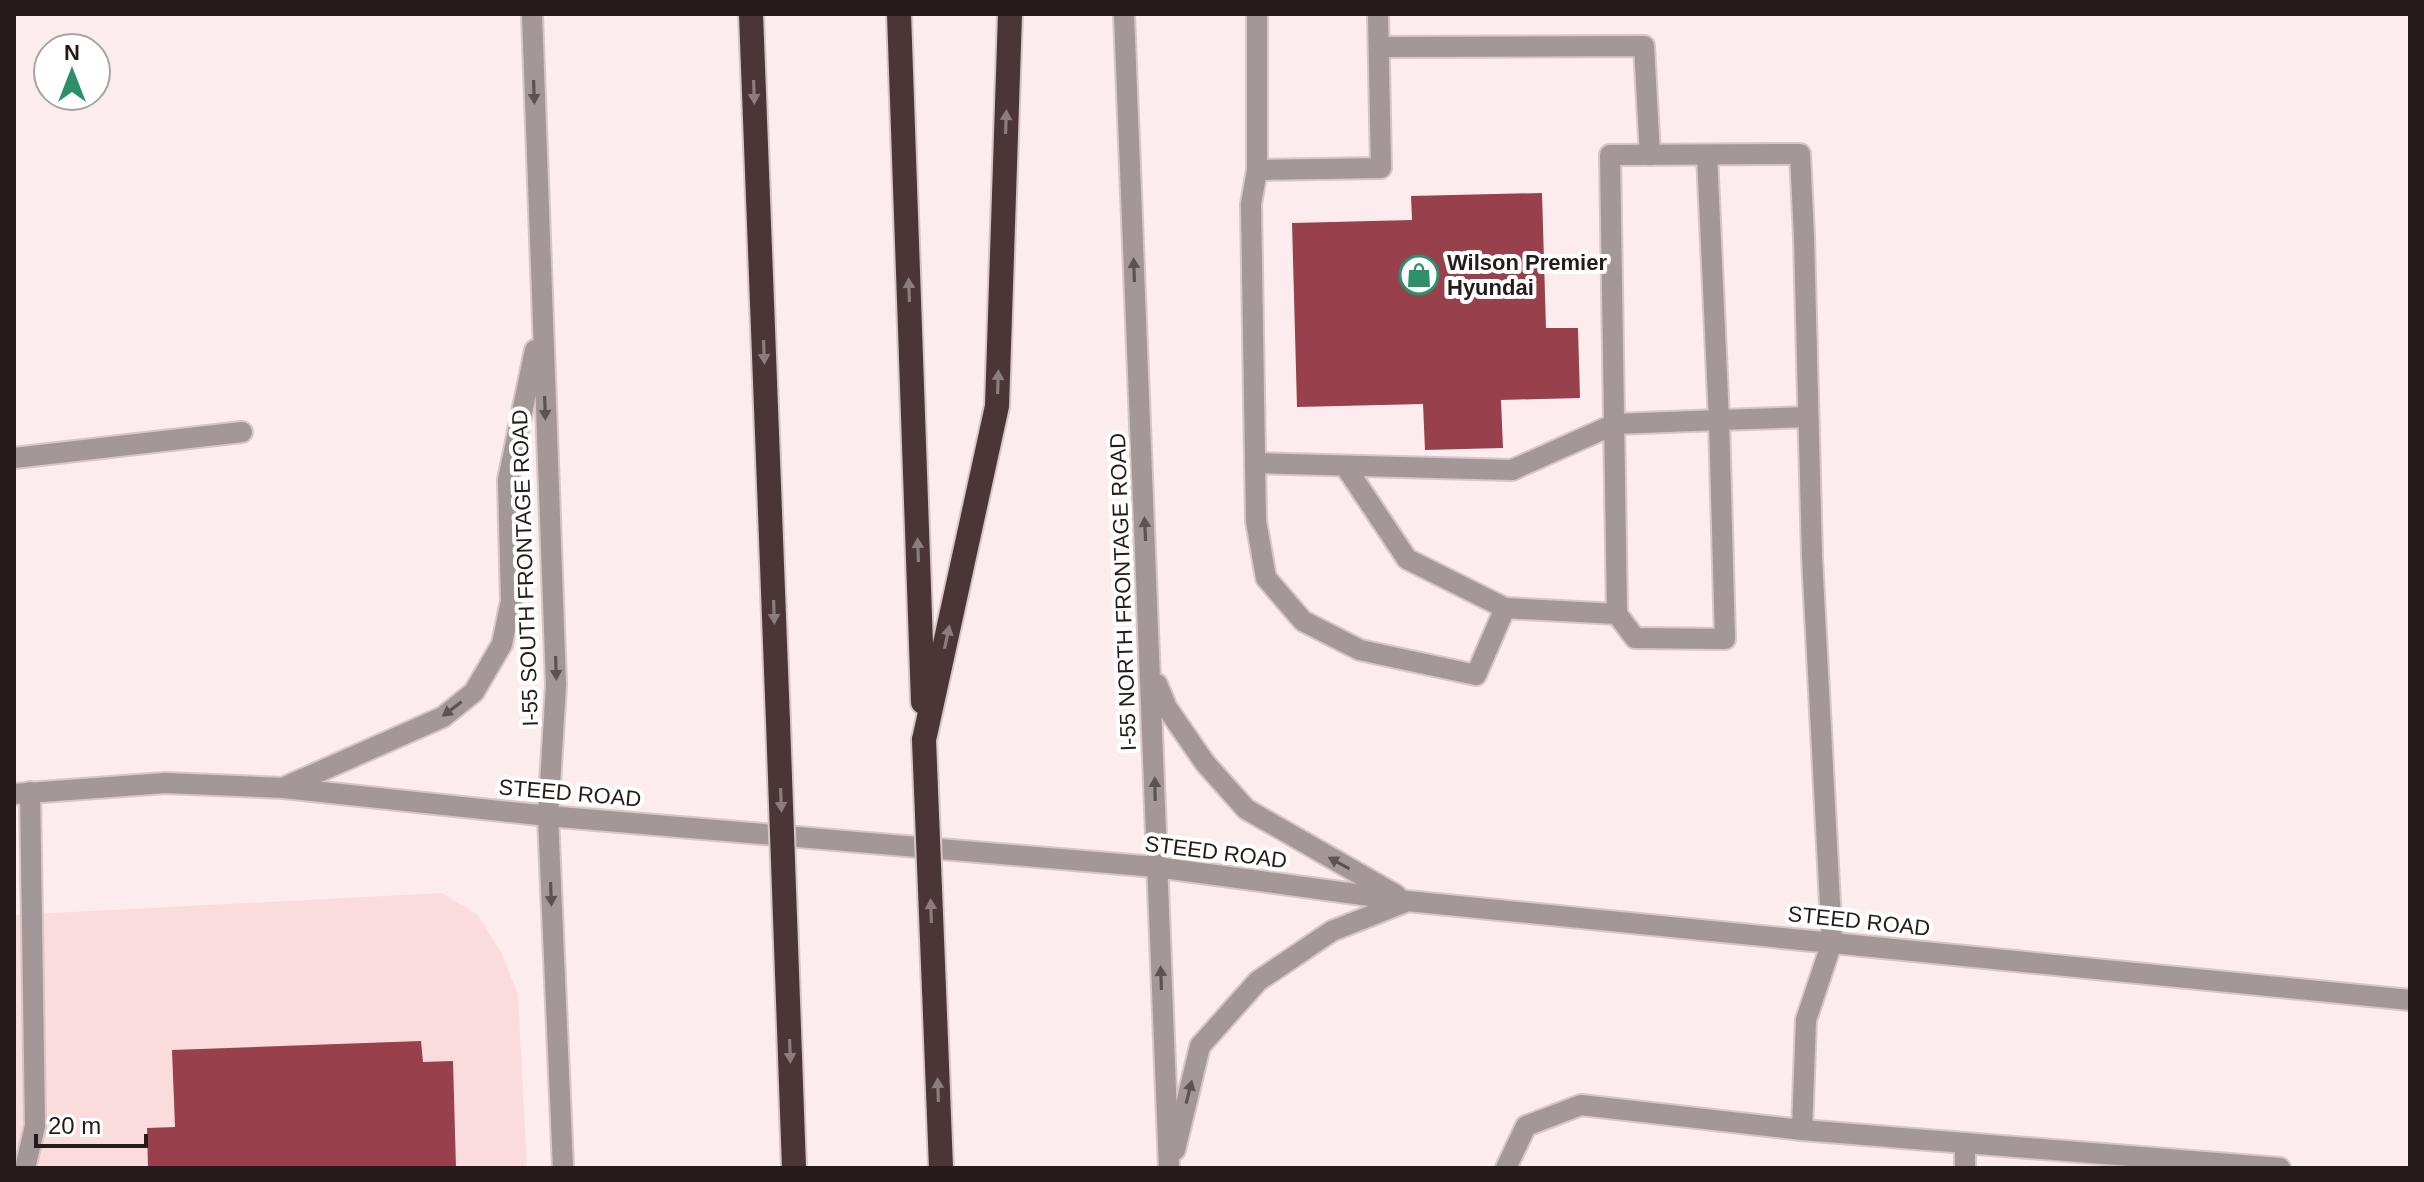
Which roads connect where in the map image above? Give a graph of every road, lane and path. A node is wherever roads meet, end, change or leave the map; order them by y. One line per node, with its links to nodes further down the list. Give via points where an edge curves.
1 (532, 14): 12 (street, I-55 SOUTH FRONTAGE ROAD, one-way to 12)
2 (751, 14): 35 (highway, one-way to 35, bridge)
3 (899, 14): 23 (highway, one-way to 3)
4 (1010, 14): 23 (highway, one-way to 4, via 997,406)
5 (1124, 14): 22 (street, I-55 NORTH FRONTAGE ROAD, one-way to 5)
6 (1257, 14): 11 (street)
7 (1378, 14): 8 (street)
8 (1379, 47): 9 (street, via 1644,46); 11 (street, via 1381,168)
9 (1650, 155): 10 (street); 15 (street, via 1610,155)
10 (1707, 155): 13 (street, via 1800,154); 14 (street)
11 (1257, 170): 18 (street, via 1251,204)
12 (541, 318): 24 (street, one-way to 24, via 508,480 511,601 502,644 474,692 443,717); 26 (street, I-55 SOUTH FRONTAGE ROAD, one-way to 26, via 556,685)
13 (1808, 417): 14 (street); 29 (street)
14 (1719, 420): 15 (street); 21 (street, via 1725,639 1635,638)
15 (1615, 424): 19 (street, via 1512,470); 21 (street)
16 (242, 432): 17 (street)
17 (14, 458)
18 (1255, 463): 19 (street); 20 (street, via 1256,521 1266,578 1303,621 1360,650 1476,675)
19 (1345, 466): 20 (street, via 1407,559)
20 (1505, 608): 21 (street)
21 (1617, 614)
22 (1151, 671): 27 (street, I-55 NORTH FRONTAGE ROAD, one-way to 22); 28 (street, one-way to 22, via 1246,809 1167,708)
23 (924, 740): 36 (highway, one-way to 23, bridge)
24 (284, 788): 25 (street, STEED ROAD, via 165,783); 26 (street, STEED ROAD)
25 (22, 793): 33 (street, via 35,1126)
26 (548, 816): 27 (street, STEED ROAD); 34 (street, I-55 SOUTH FRONTAGE ROAD, one-way to 34)
27 (1156, 867): 28 (street, STEED ROAD); 37 (street, I-55 NORTH FRONTAGE ROAD, one-way to 27)
28 (1407, 901): 29 (street, STEED ROAD); 37 (street, one-way to 28, via 1200,1046 1258,981 1332,931)
29 (1832, 942): 30 (street, STEED ROAD); 31 (street, via 1806,1020)
30 (2410, 1000)
31 (1802, 1130): 32 (street); 38 (street, via 1581,1105 1526,1126)
32 (1965, 1143): 39 (street); 40 (street)
33 (25, 1168)
34 (563, 1168)
35 (794, 1168)
36 (941, 1168)
37 (1169, 1168)
38 (1506, 1168)
39 (1965, 1168)
40 (2280, 1168)

